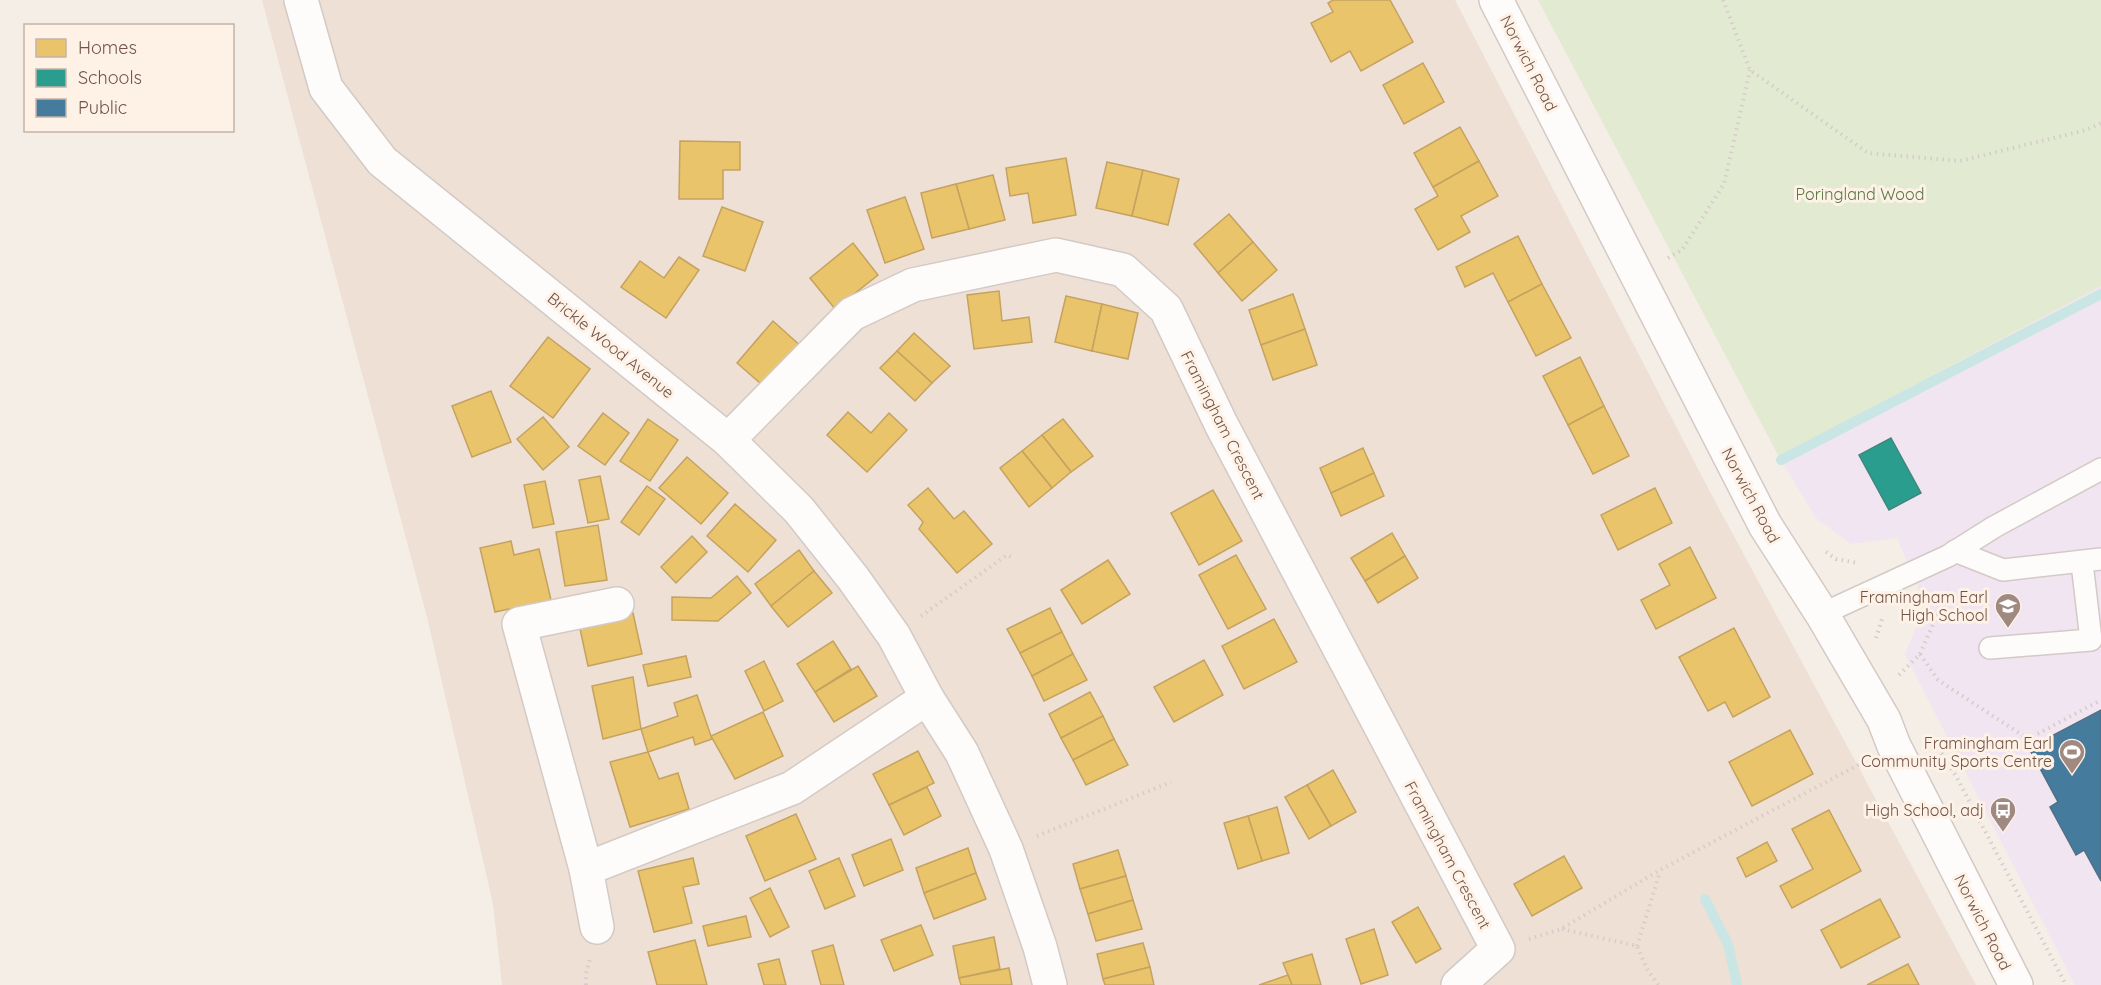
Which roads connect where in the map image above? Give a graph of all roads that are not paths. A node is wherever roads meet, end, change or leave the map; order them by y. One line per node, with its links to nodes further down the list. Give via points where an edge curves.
1 (301, 0): 3 (street, Brickle Wood Avenue, via 326,88 382,161)
2 (1496, 0): 8 (street, Norwich Road, via 1765,525)
3 (728, 440): 11 (street, Brickle Wood Avenue, via 799,510 853,578 894,636); 15 (street, Framingham Crescent, via 852,314 913,285 1056,255 1123,270 1166,309 1221,424 1498,949)
4 (2101, 469): 5 (lane)
5 (1955, 551): 6 (lane, via 2003,570); 8 (lane)
6 (2092, 561): 9 (lane)
7 (616, 604): 12 (street, via 519,624)
8 (1821, 614): 16 (street, Norwich Road, via 1884,720)
9 (2096, 639): 10 (lane)
10 (1990, 648)
11 (927, 698): 12 (street, via 792,788); 14 (street, Brickle Wood Avenue, via 962,753 1006,849)
12 (585, 868): 13 (street)
13 (597, 927)
14 (1050, 985)
15 (1458, 985)
16 (2016, 985)

